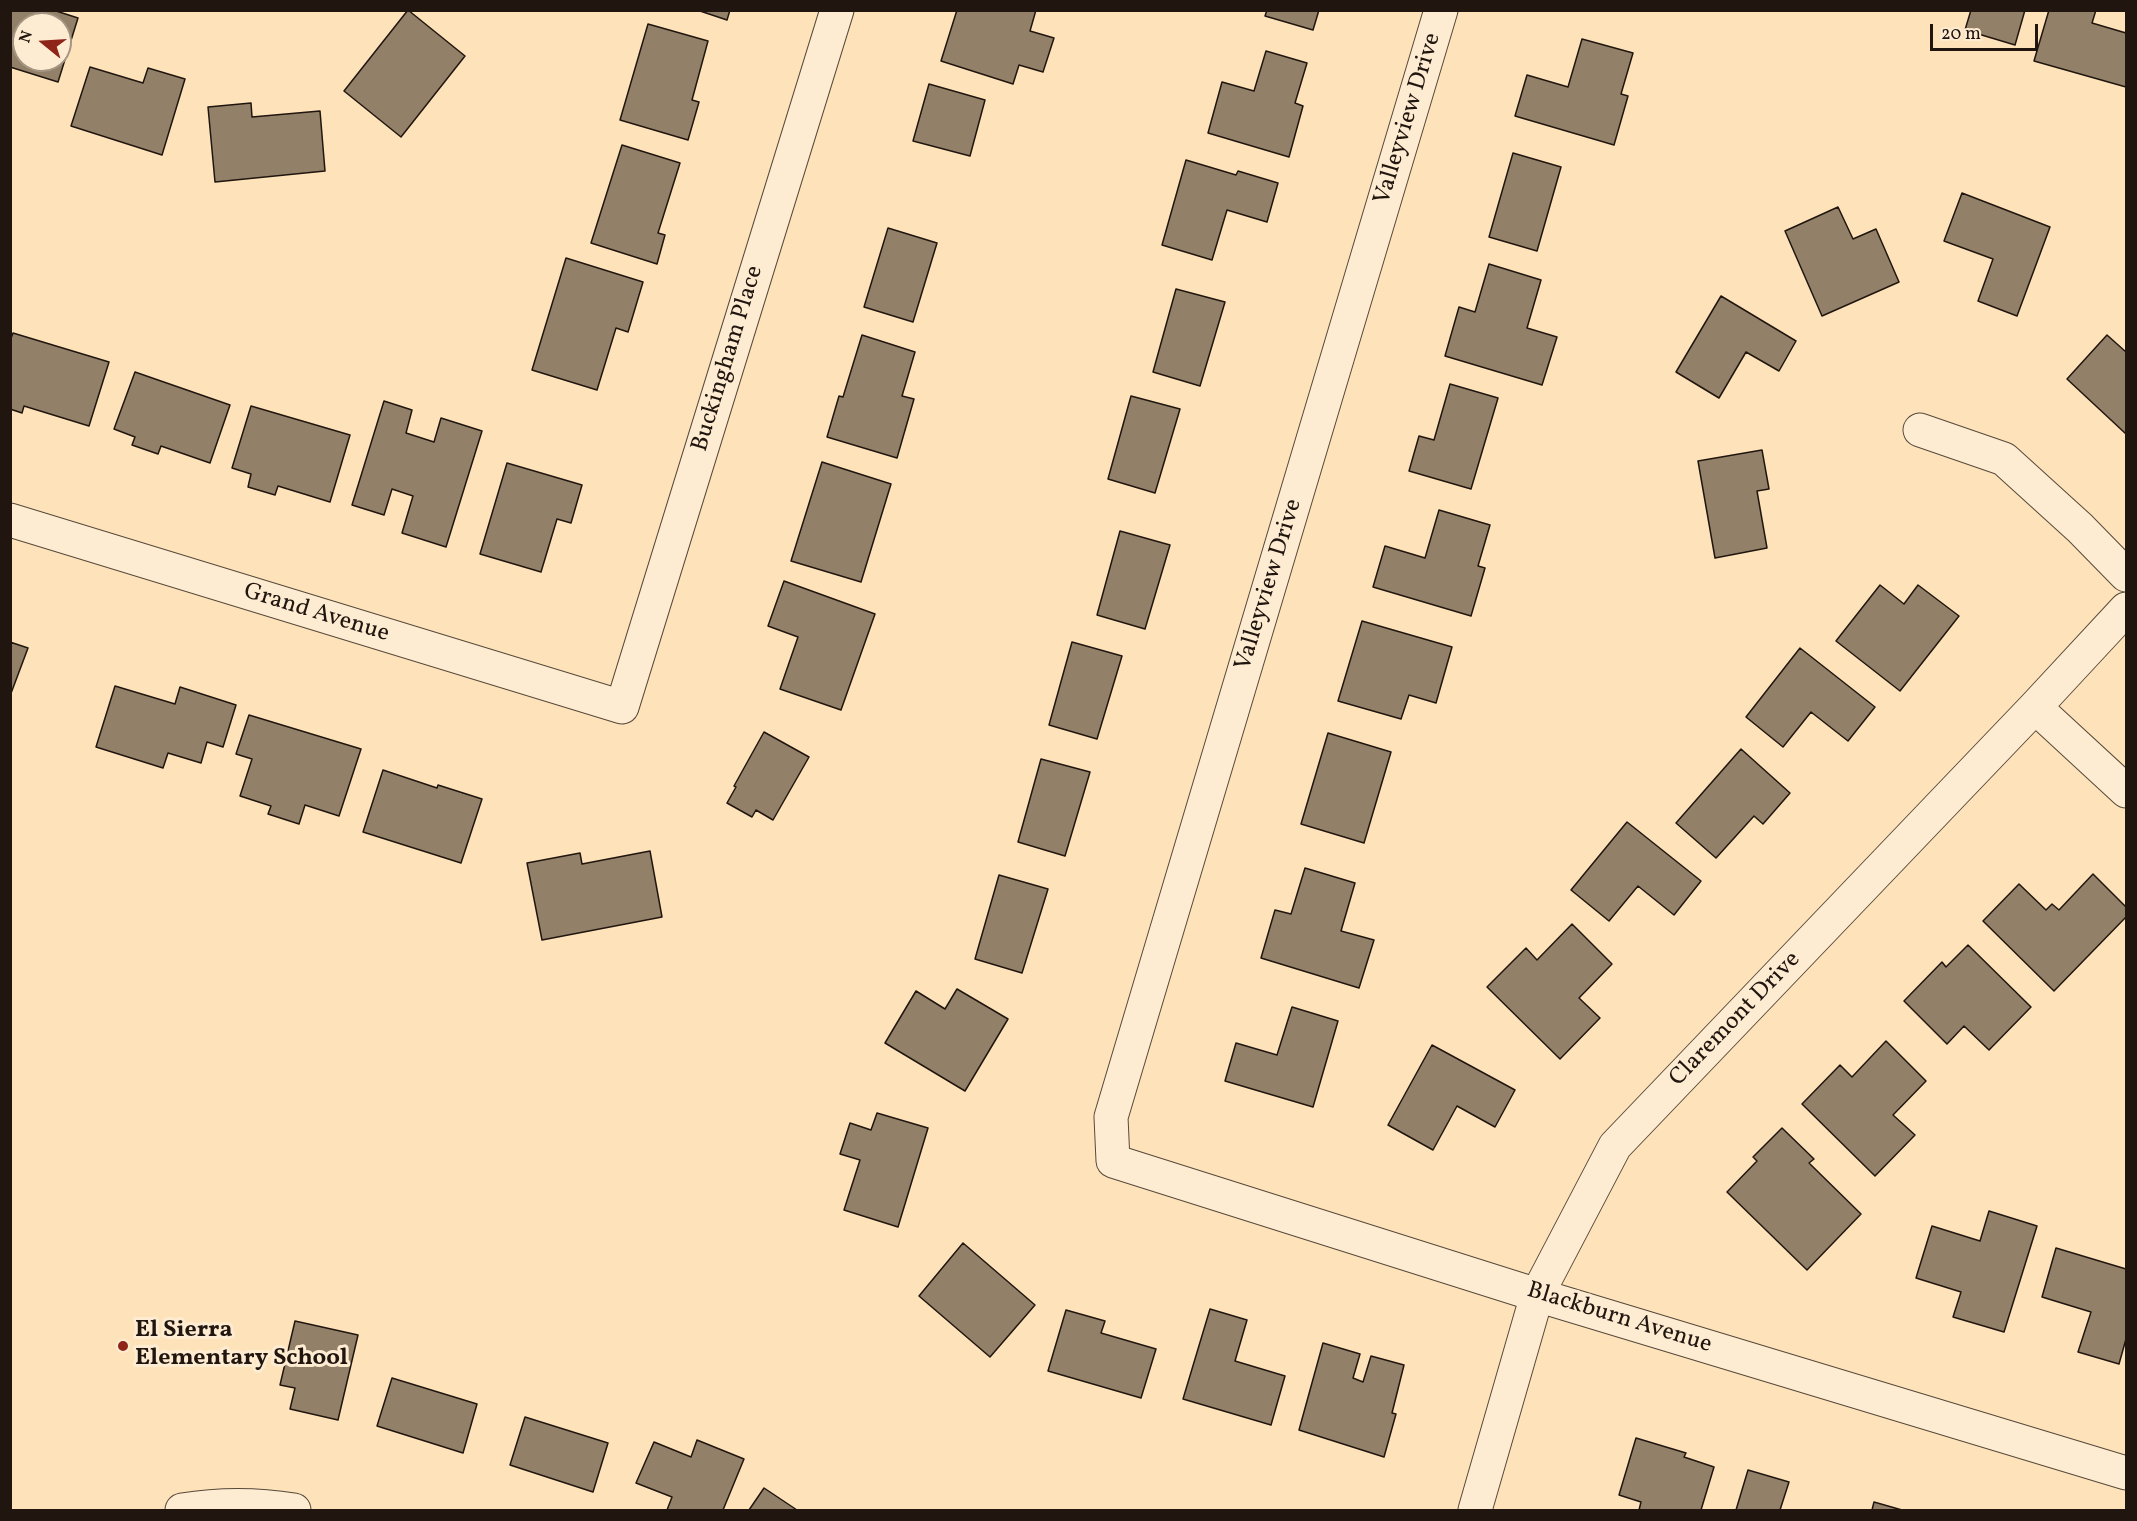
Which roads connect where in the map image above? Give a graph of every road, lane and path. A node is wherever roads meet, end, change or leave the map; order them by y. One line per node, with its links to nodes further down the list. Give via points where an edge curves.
1 (837, 10): 7 (street, Buckingham Place)
2 (1442, 10): 10 (street, Valleyview Drive, via 1111,1117)
3 (1920, 430): 5 (street, via 2004,459)
4 (10, 520): 7 (street, Grand Avenue)
5 (2127, 575)
6 (2127, 609): 8 (street, Claremont Drive)
7 (622, 707)
8 (2035, 707): 9 (street); 11 (street, Claremont Drive, via 1615,1146)
9 (2127, 791)
10 (1113, 1161): 11 (street, Blackburn Avenue)
11 (1537, 1295): 12 (street, Blackburn Avenue); 15 (street, Claremont Drive)
12 (2127, 1473)
13 (182, 1510): 14 (street, via 249,1505)
14 (294, 1510)
15 (1475, 1510)

